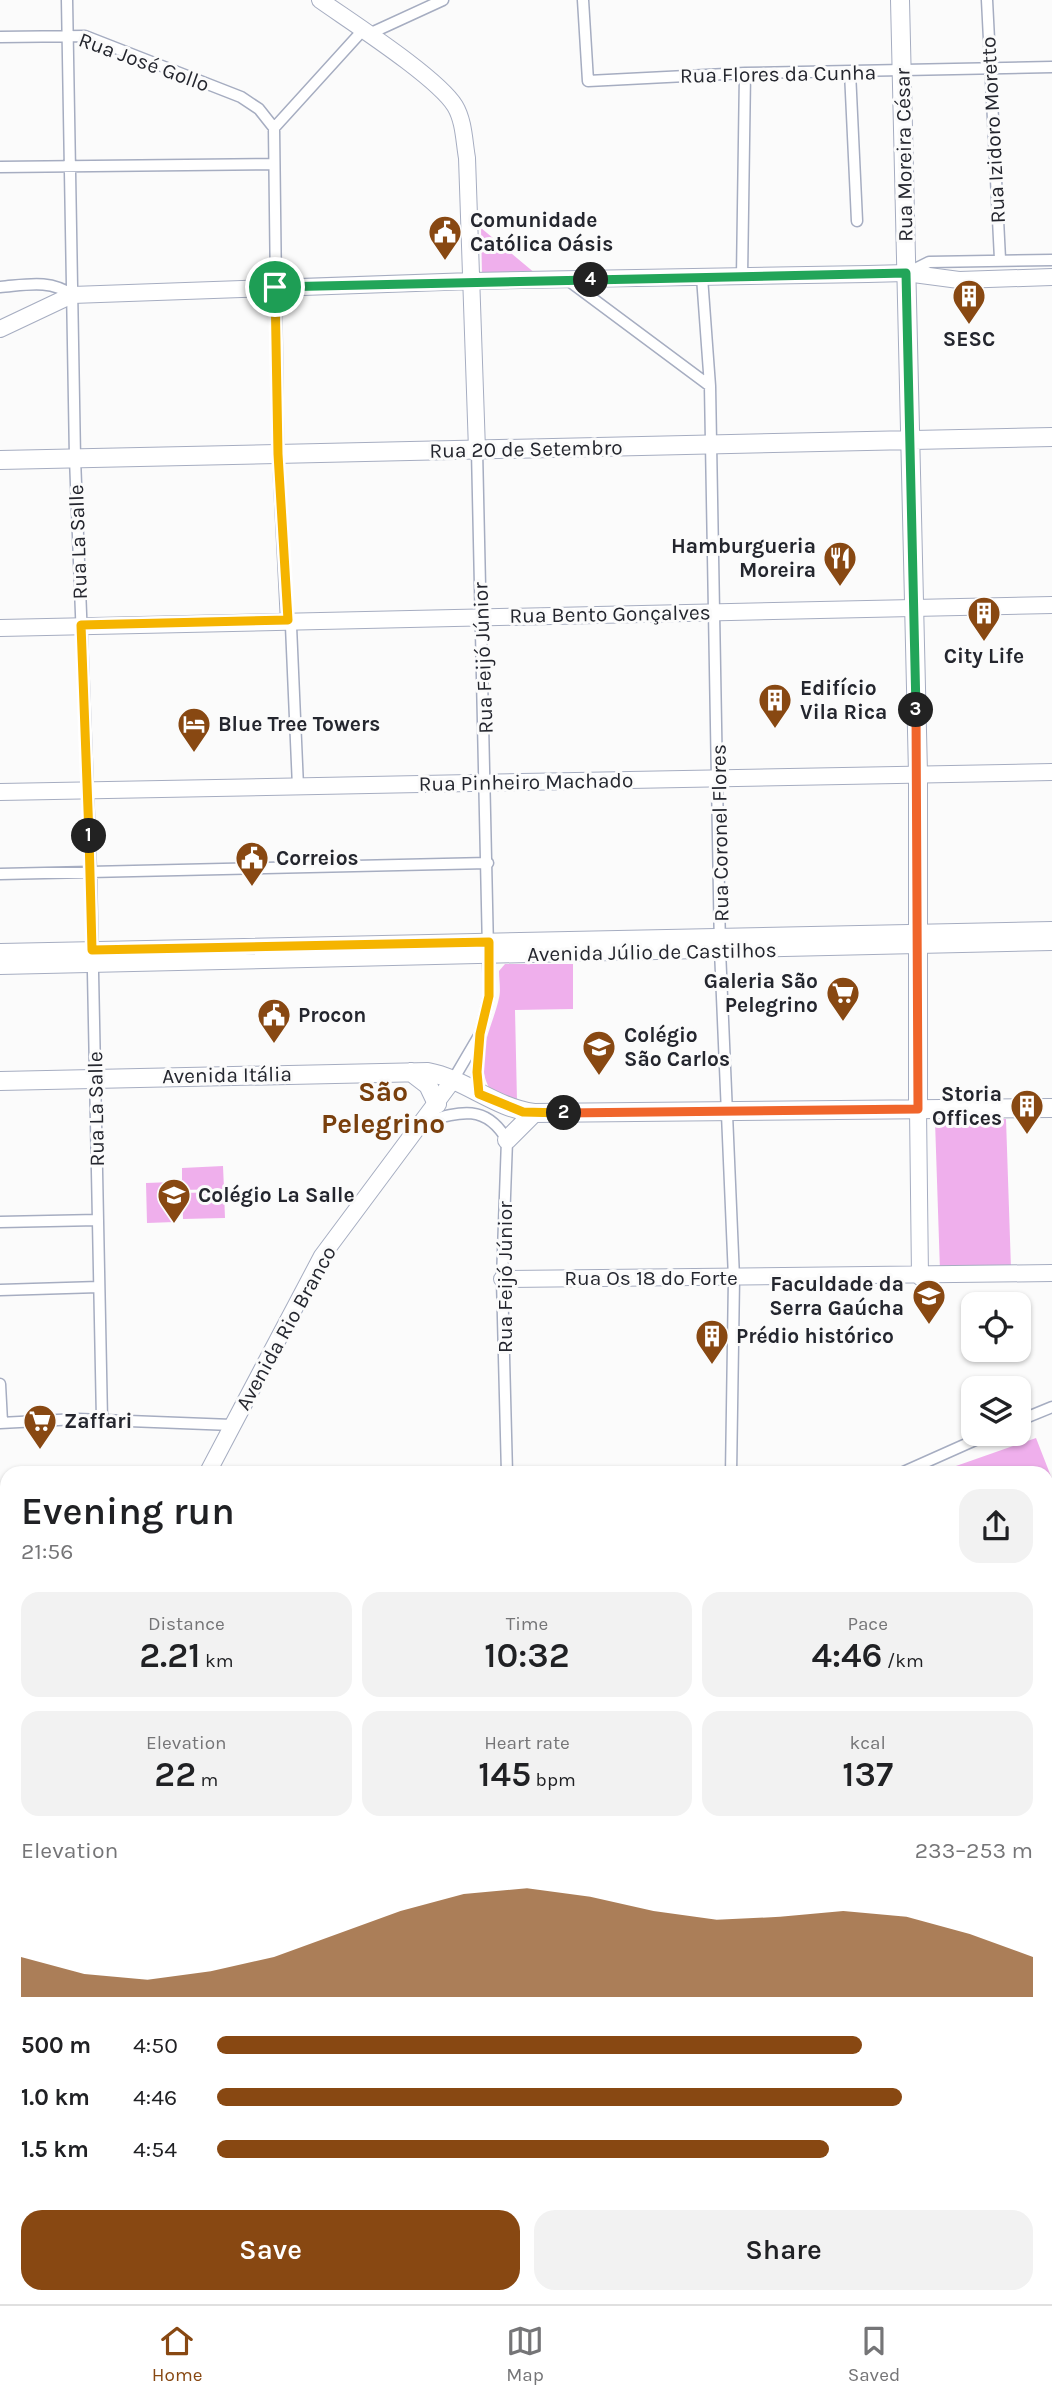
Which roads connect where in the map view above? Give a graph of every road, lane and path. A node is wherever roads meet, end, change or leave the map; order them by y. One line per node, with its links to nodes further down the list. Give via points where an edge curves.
1 (67, 0): 8 (street, Rua La Salle)
2 (320, 0): 7 (street, Rua Feijó Júnior)
3 (443, 0): 7 (street)
4 (583, 0): 14 (street, Rua Flores da Cunha, via 588,81)
5 (900, 0): 12 (main road, Rua Moreira César)
6 (987, 0): 11 (street, Rua Izidoro Moretto)
7 (366, 32): 15 (street); 26 (street, Rua Feijó Júnior, via 437,87 455,107 467,158)
8 (68, 35): 9 (street, Rua José Gollo); 15 (street, Rua José Gollo, via 103,43 242,97 260,109); 17 (street, Rua La Salle)
9 (0, 37)
10 (1052, 67): 11 (street, Rua Flores da Cunha)
11 (989, 68): 12 (street, Rua Flores da Cunha); 20 (street, Rua Izidoro Moretto)
12 (902, 71): 13 (street, Rua Flores da Cunha); 22 (main road, Rua Moreira César)
13 (850, 72): 14 (street, Rua Flores da Cunha); 19 (street)
14 (745, 73): 23 (street)
15 (274, 128): 16 (street)
16 (274, 164): 17 (street); 29 (street)
17 (70, 165): 18 (street); 30 (street, Rua La Salle)
18 (0, 167)
19 (857, 221)
20 (1000, 259): 21 (street); 22 (street, via 929,262)
21 (1052, 260)
22 (906, 273): 23 (street); 25 (street, via 959,280); 34 (main road, Rua Moreira César)
23 (742, 276): 24 (street)
24 (702, 277): 27 (street); 32 (street, Rua Coronel Flores)
25 (1052, 277)
26 (472, 281): 27 (street); 29 (street); 36 (street, Rua Feijó Júnior)
27 (569, 281): 32 (street)
28 (0, 287): 30 (street, via 49,284)
29 (275, 287): 30 (street); 37 (street)
30 (72, 295): 31 (street); 38 (street, Rua La Salle)
31 (0, 328)
32 (710, 386): 35 (street, Rua Coronel Flores)
33 (1052, 437): 34 (main road, Rua 20 de Setembro)
34 (910, 440): 35 (main road, Rua 20 de Setembro); 41 (main road, Rua Moreira César)
35 (712, 444): 36 (main road, Rua 20 de Setembro); 42 (street, Rua Coronel Flores)
36 (477, 450): 37 (main road, Rua 20 de Setembro); 43 (street, Rua Feijó Júnior)
37 (278, 454): 38 (main road, Rua 20 de Setembro); 44 (street)
38 (75, 458): 39 (main road, Rua 20 de Setembro); 45 (street, Rua La Salle)
39 (0, 460)
40 (1052, 605): 41 (street, Rua Bento Gonçalves)
41 (914, 608): 42 (street, Rua Bento Gonçalves); 48 (main road, Rua Moreira César)
42 (716, 612): 43 (street, Rua Bento Gonçalves); 49 (street, Rua Coronel Flores)
43 (481, 617): 44 (street, Rua Bento Gonçalves); 50 (street, Rua Feijó Júnior)
44 (288, 620): 45 (street, Rua Bento Gonçalves); 51 (street)
45 (81, 625): 46 (street, Rua Bento Gonçalves); 52 (street, Rua La Salle)
46 (0, 628)
47 (1052, 772): 48 (street, Rua Pinheiro Machado)
48 (918, 774): 49 (street, Rua Pinheiro Machado); 59 (main road, Rua Moreira César)
49 (720, 778): 50 (street, Rua Pinheiro Machado); 61 (street, Rua Coronel Flores)
50 (487, 783): 51 (street, Rua Pinheiro Machado); 54 (street, Rua Feijó Júnior)
51 (298, 786): 52 (street, Rua Pinheiro Machado)
52 (87, 791): 53 (street, Rua Pinheiro Machado); 55 (street, Rua La Salle)
53 (0, 792)
54 (488, 863): 55 (street); 62 (street, Rua Feijó Júnior)
55 (91, 873): 56 (street); 64 (street, Rua La Salle)
56 (0, 874)
57 (1052, 930): 58 (street, Avenida Júlio de Castilhos)
58 (1027, 937): 59 (street, Avenida Júlio de Castilhos); 60 (street, Avenida Júlio de Castilhos)
59 (919, 939): 61 (street, Avenida Júlio de Castilhos); 75 (main road, Rua Moreira César)
60 (1052, 942)
61 (721, 943): 62 (street, Avenida Júlio de Castilhos); 77 (street, Rua Coronel Flores)
62 (490, 949): 64 (street, Avenida Júlio de Castilhos); 67 (street, Rua Feijó Júnior, via 489,996)
63 (0, 952): 65 (street, Avenida Júlio de Castilhos)
64 (93, 957): 65 (street, Avenida Júlio de Castilhos); 69 (street, Rua La Salle)
65 (43, 958): 66 (street, Avenida Júlio de Castilhos)
66 (0, 967)
67 (480, 1034): 70 (street, Rua Feijó Júnior); 72 (street, Rua Feijó Júnior)
68 (411, 1072): 69 (main road, Avenida Itália); 70 (main road, Avenida Itália, via 441,1074); 73 (main road, via 428,1085)
69 (95, 1077): 71 (main road, Avenida Itália); 80 (street, Rua La Salle)
70 (453, 1080): 72 (main road, Avenida Itália); 73 (street, Avenida Rio Branco)
71 (0, 1081)
72 (479, 1094): 76 (main road, Avenida Itália)
73 (437, 1104): 78 (street, Avenida Rio Branco)
74 (1052, 1108): 75 (main road, Avenida Itália)
75 (918, 1109): 77 (main road, Avenida Itália); 83 (street, Rua Moreira César)
76 (534, 1113): 77 (main road, Avenida Itália); 79 (main road)
77 (726, 1113): 84 (street, Rua Coronel Flores)
78 (425, 1122): 79 (street, via 459,1113 486,1116 498,1124); 93 (street, Avenida Rio Branco, via 322,1256)
79 (507, 1140): 85 (street, Rua Feijó Júnior)
80 (98, 1220): 81 (street); 86 (street, Rua La Salle)
81 (0, 1222)
82 (1052, 1273): 83 (street, Rua Os 18 do Forte)
83 (920, 1276): 84 (street, Rua Os 18 do Forte)
84 (734, 1278): 85 (street, Rua Os 18 do Forte); 97 (street, Rua Coronel Flores)
85 (502, 1279): 96 (street, Rua Feijó Júnior)
86 (99, 1287): 87 (street); 91 (street, Rua La Salle)
87 (0, 1290)
88 (0, 1384): 92 (street)
89 (1052, 1407): 90 (street)
90 (1031, 1416)
91 (102, 1420): 92 (street); 93 (street)
92 (1, 1423)
93 (232, 1425): 95 (street, Avenida Rio Branco)
94 (962, 1446): 98 (street)
95 (211, 1466)
96 (507, 1466)
97 (731, 1466)
98 (917, 1466)

